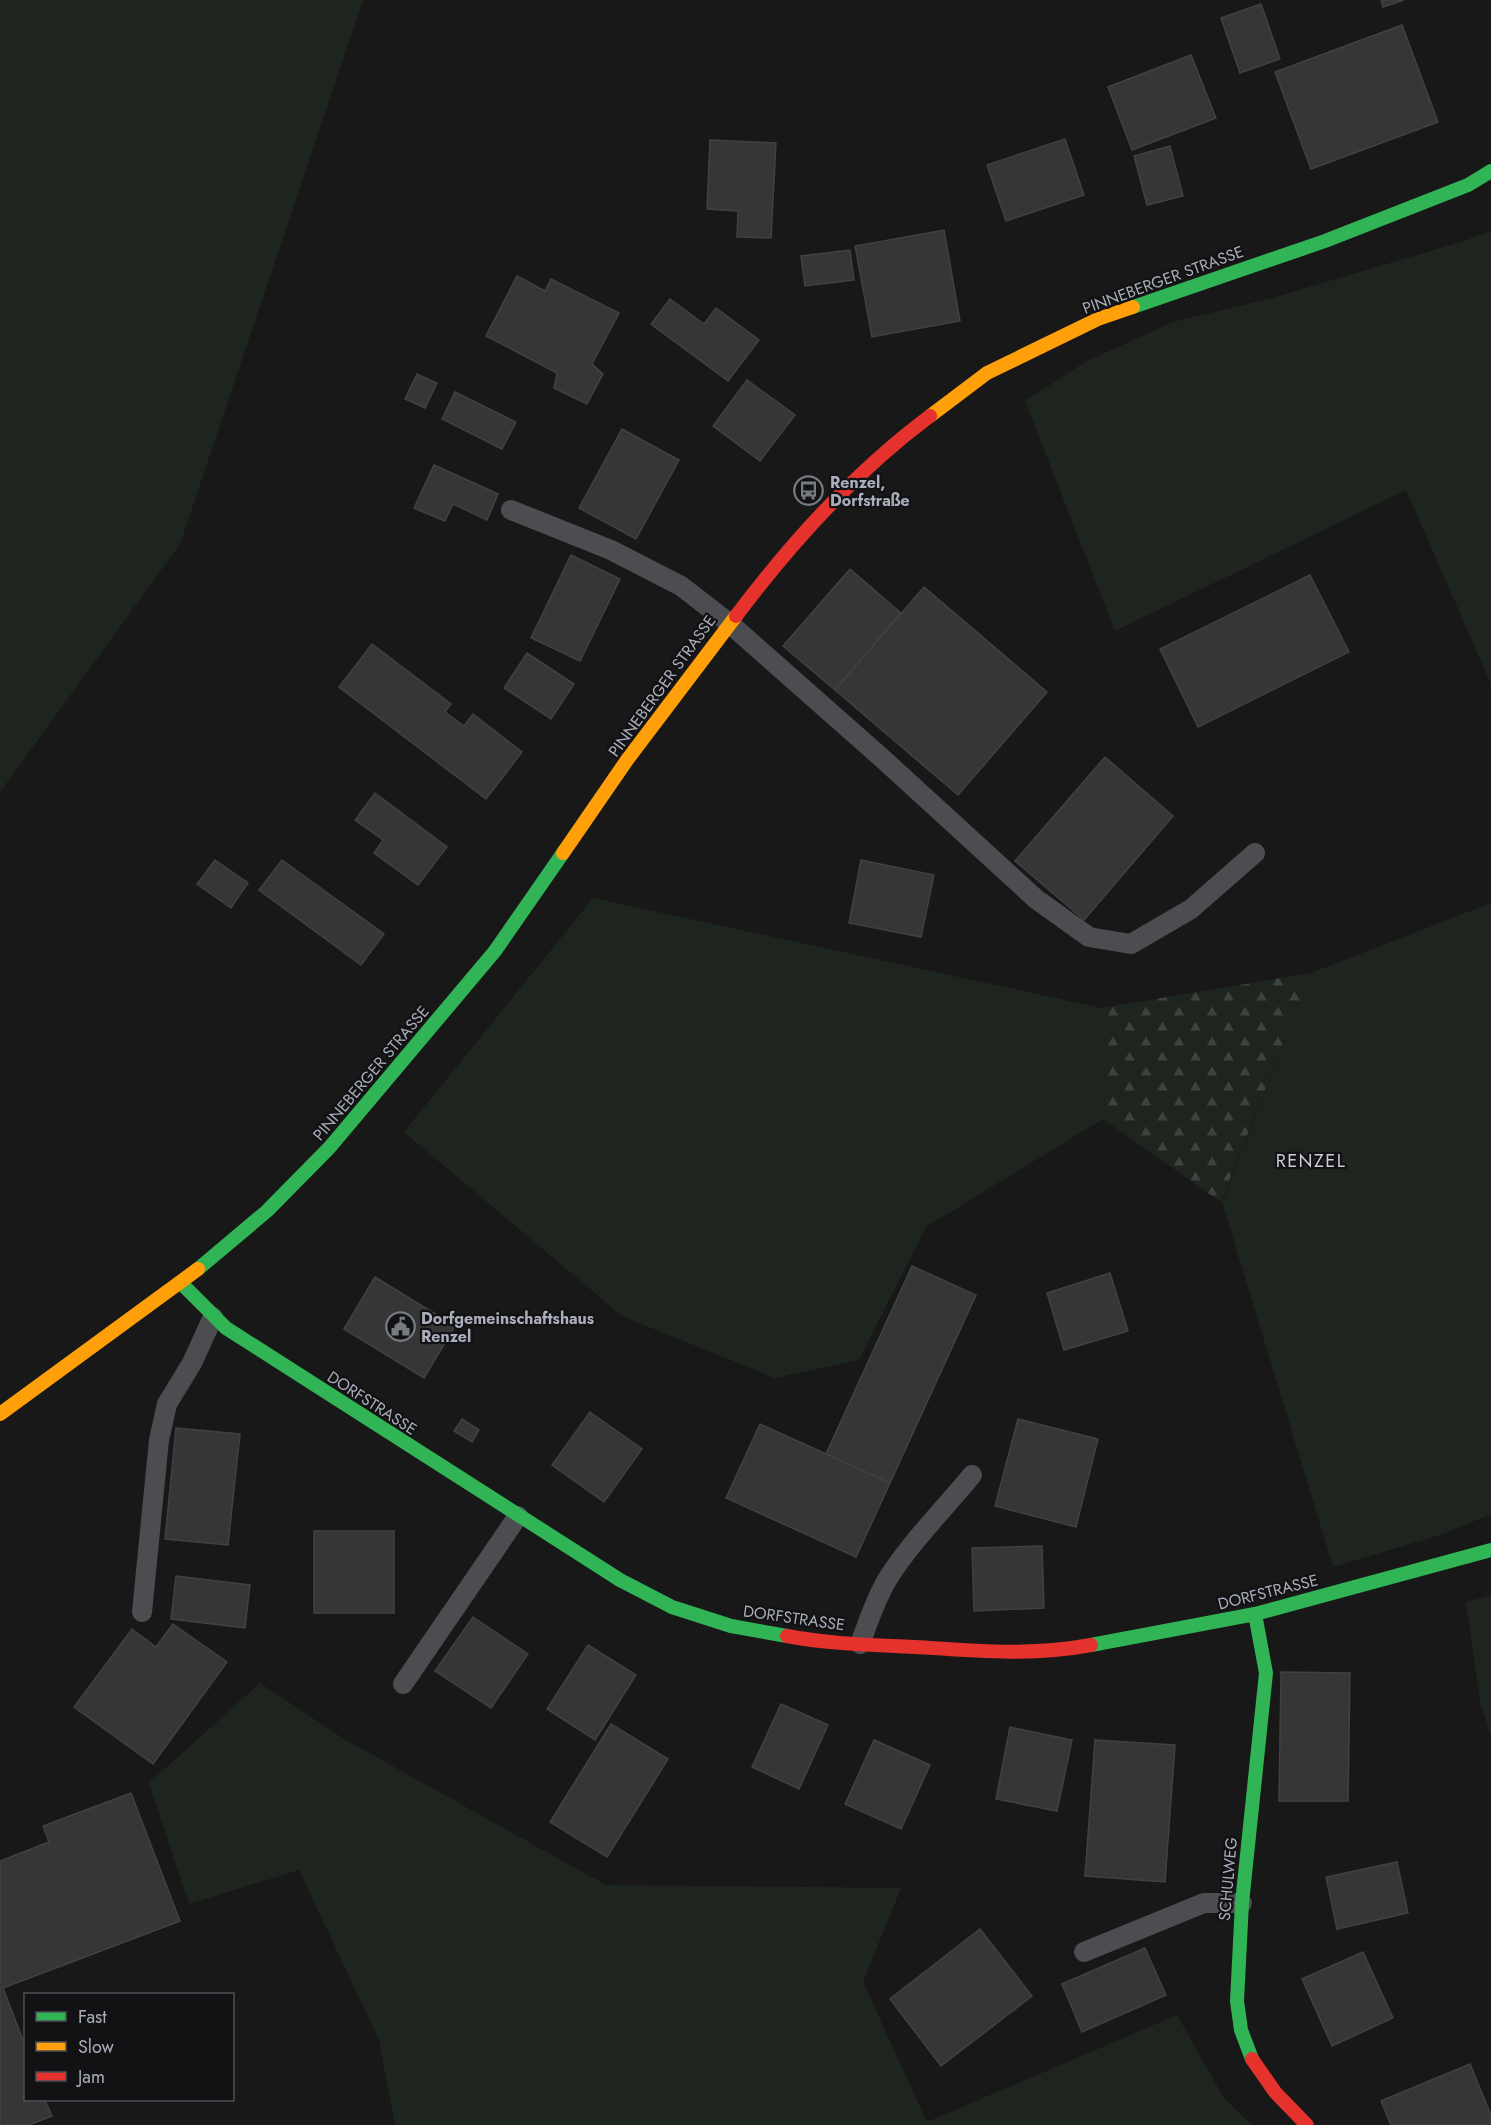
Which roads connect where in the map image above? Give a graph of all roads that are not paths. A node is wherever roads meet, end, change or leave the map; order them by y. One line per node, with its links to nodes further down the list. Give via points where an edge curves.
1 (1491, 171): 3 (main road, PINNEBERGER STRASSE, via 1468,184 1325,241 1098,319 987,373 908,432 829,506)
2 (511, 510): 3 (lane, via 611,550 681,586)
3 (729, 623): 4 (lane, via 1036,899 1089,937 1131,944 1191,909); 5 (main road, PINNEBERGER STRASSE, via 495,951 403,1062 330,1147 267,1211)
4 (1255, 853)
5 (181, 1283): 6 (main road, DORFSTRASSE); 7 (main road, PINNEBERGER STRASSE)
6 (213, 1317): 9 (main road, DORFSTRASSE); 11 (lane, via 192,1364 167,1404 159,1440)
7 (0, 1414)
8 (972, 1475): 13 (lane, via 888,1579)
9 (518, 1516): 13 (main road, DORFSTRASSE, via 620,1580 672,1607 731,1626); 14 (lane)
10 (1491, 1550): 12 (main road, DORFSTRASSE)
11 (142, 1612)
12 (1255, 1614): 13 (main road, DORFSTRASSE, via 1069,1649 1019,1653); 15 (main road, SCHULWEG, via 1266,1674)
13 (860, 1644)
14 (403, 1684)
15 (1242, 1902): 16 (lane, via 1204,1902); 17 (main road, SCHULWEG, via 1237,2001 1241,2030 1249,2055 1275,2092)
16 (1084, 1952)
17 (1307, 2125)

